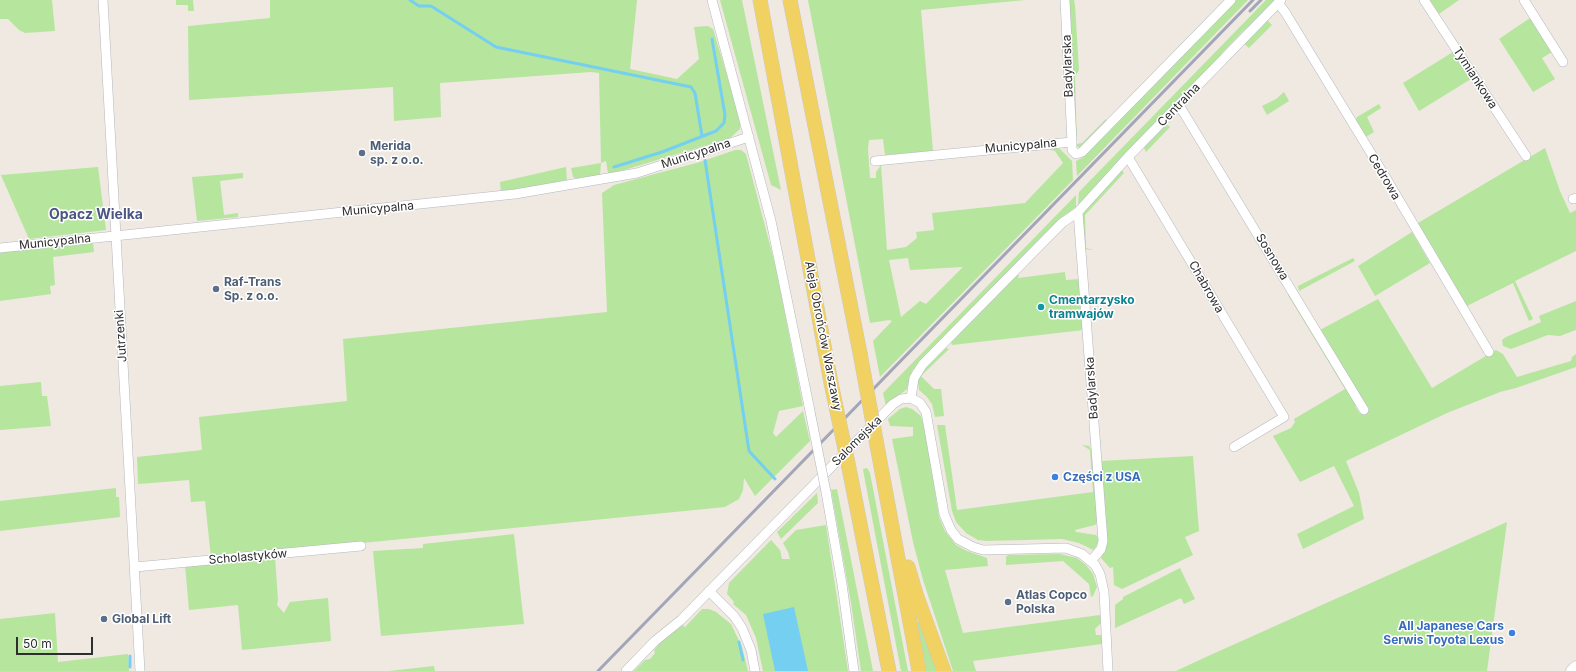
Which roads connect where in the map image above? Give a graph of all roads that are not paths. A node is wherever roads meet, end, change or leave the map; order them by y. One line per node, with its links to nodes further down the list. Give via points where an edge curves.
1 (103, 0): 18 (street, Jutrzenki)
2 (712, 0): 12 (street)
3 (760, 0): 34 (main road, Aleja Obrońców Warszawy, bridge, via 831,384)
4 (790, 0): 24 (main road, bridge)
5 (1065, 0): 13 (street, Badylarska)
6 (1230, 0): 13 (street, Badylarska, via 1082,152 1076,154 1072,150)
7 (1424, 0): 14 (street, Tymiankowa)
8 (1524, 0): 10 (street)
9 (1279, 2): 11 (street, Centralna); 20 (street, Cedrowa)
10 (1563, 62)
11 (1179, 105): 15 (street, Centralna); 22 (street, Sosnowa)
12 (749, 137): 18 (street, Municypalna, via 637,173 515,194); 33 (street, bridge, via 781,266 826,492)
13 (1072, 142): 16 (street, Municypalna)
14 (1526, 156)
15 (1128, 157): 17 (street, Centralna); 23 (street, Chabrowa, via 1284,417)
16 (874, 161)
17 (1078, 212): 21 (street, via 1062,223 917,371 912,383); 26 (street, Badylarska, via 1103,541 1101,549)
18 (116, 235): 19 (street, Municypalna); 27 (street, Jutrzenki)
19 (0, 248)
20 (1489, 352)
21 (911, 398): 26 (street, via 920,403 926,412 944,514 958,539 983,550 1066,548); 28 (street, Salomejska, via 901,399 893,404)
22 (1364, 410)
23 (1234, 446)
24 (885, 483): 35 (main road); 36 (main road, via 916,594)
25 (361, 546): 27 (street, Scholastyków)
26 (1091, 561): 37 (street, via 1099,572 1104,592)
27 (135, 567): 30 (street, Jutrzenki)
28 (709, 591): 31 (street, Salomejska); 32 (street, via 734,616 742,628 751,650)
29 (1576, 667): 38 (main road)
30 (140, 671)
31 (626, 671)
32 (755, 671)
33 (854, 671)
34 (889, 671)
35 (919, 671)
36 (944, 671)
37 (1108, 671)
38 (1572, 671)

